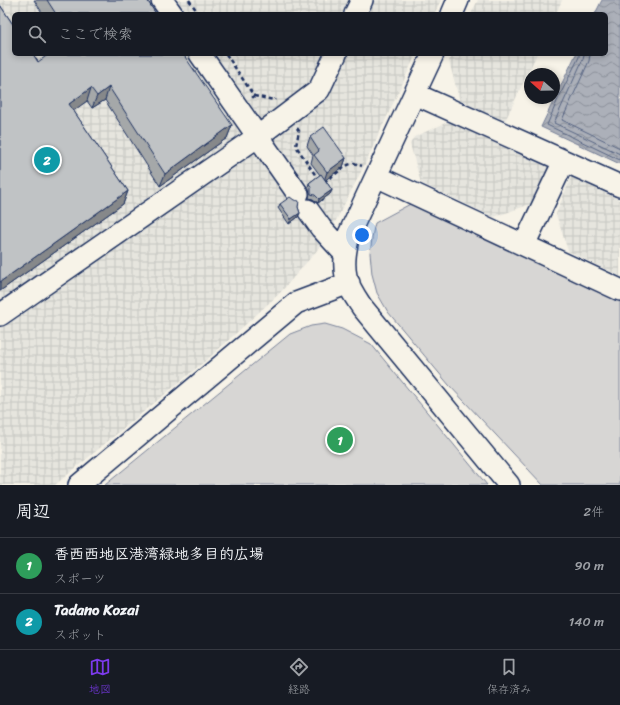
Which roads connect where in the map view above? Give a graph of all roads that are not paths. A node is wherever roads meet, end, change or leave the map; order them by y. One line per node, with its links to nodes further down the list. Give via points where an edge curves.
1 (162, 0): 4 (street)
2 (362, 0): 5 (street)
3 (458, 0): 6 (street)
4 (171, 12)
5 (356, 12)
6 (453, 12)
7 (201, 56): 11 (street)
8 (335, 56): 11 (street, via 319,90)
9 (432, 56): 10 (street)
10 (415, 94): 12 (street); 13 (street)
11 (257, 137): 16 (street, via 321,228); 19 (street)
12 (564, 161): 14 (street); 15 (street)
13 (371, 172): 15 (street); 16 (street)
14 (620, 186)
15 (524, 245): 18 (street)
16 (344, 254): 17 (street)
17 (349, 283): 20 (street, via 296,303); 21 (street, via 362,307)
18 (620, 290)
19 (0, 315)
20 (79, 485)
21 (509, 485)

